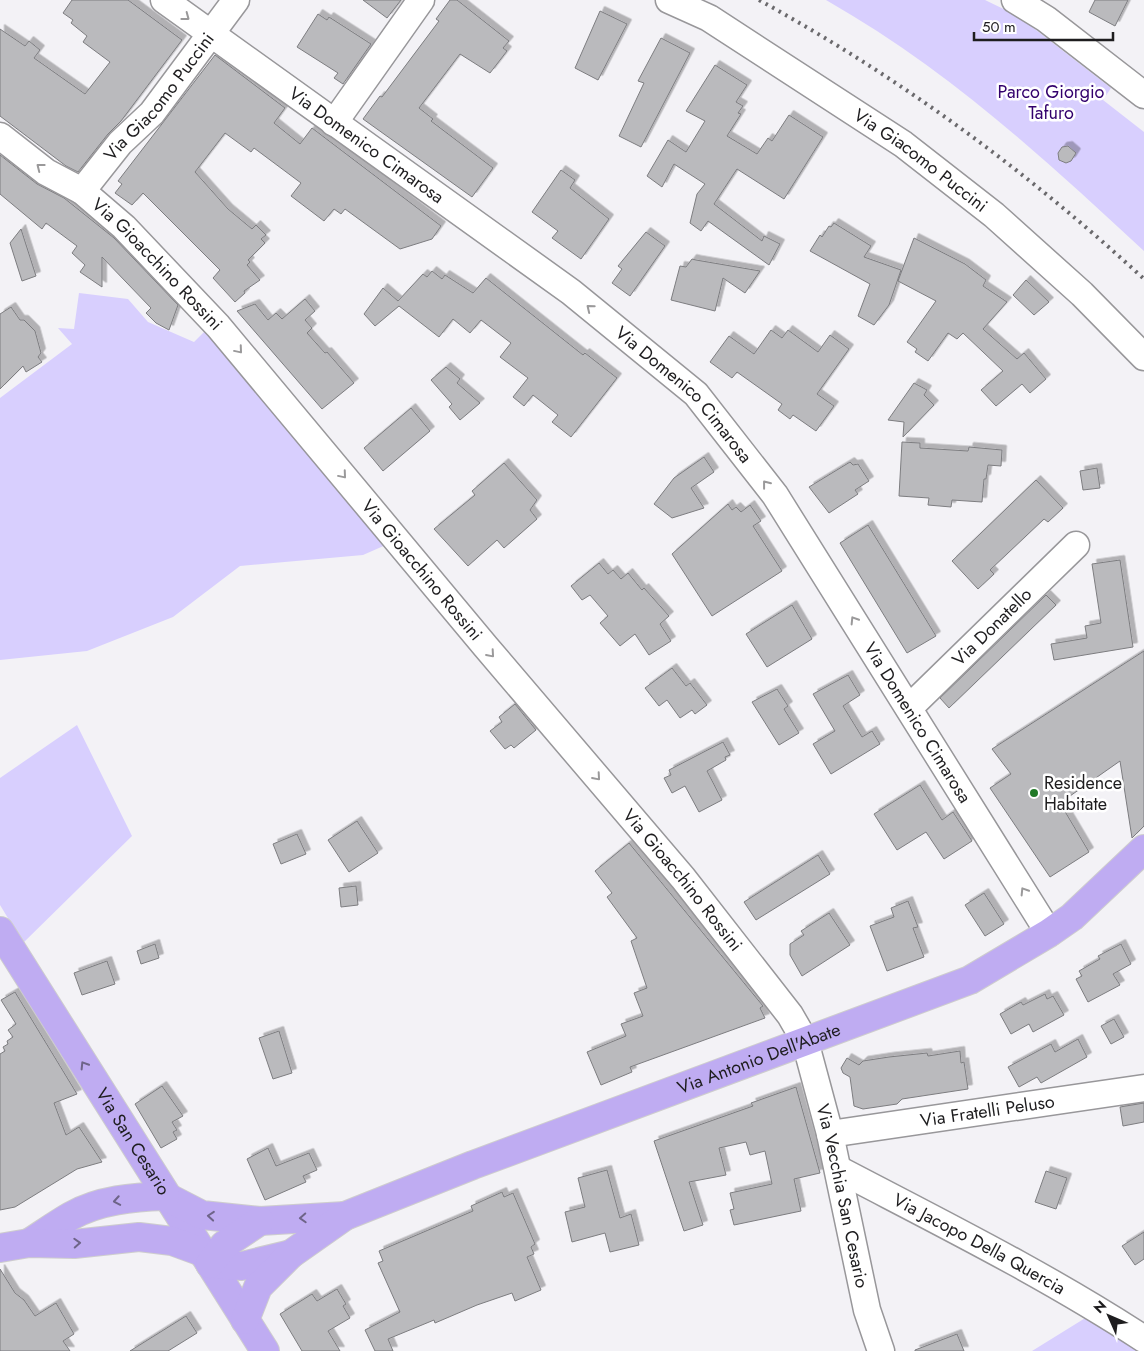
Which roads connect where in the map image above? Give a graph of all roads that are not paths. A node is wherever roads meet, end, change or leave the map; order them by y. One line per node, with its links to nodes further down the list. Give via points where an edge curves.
1 (164, 0): 7 (street, Via Domenico Cimarosa, one-way to 7)
2 (236, 0): 7 (street, Via Giacomo Puccini)
3 (422, 0): 9 (street)
4 (669, 0): 12 (street, Via Giacomo Puccini, via 709,18 903,144 994,215 1082,294)
5 (1015, 0): 6 (street)
6 (1051, 10): 8 (street)
7 (209, 34): 9 (street, Via Domenico Cimarosa); 11 (street, Via Giacomo Puccini, via 152,113 120,143)
8 (1144, 95)
9 (334, 123): 14 (street, Via Domenico Cimarosa, one-way to 9, via 775,495 696,394 571,292)
10 (0, 136): 11 (street, Via Gioacchino Rossini, one-way to 10, via 46,172)
11 (82, 191): 18 (street, Via Gioacchino Rossini, one-way to 18, via 124,227 218,326 684,878 762,976)
12 (1144, 357)
13 (1076, 545): 14 (street, Via Donatello)
14 (909, 708): 17 (street, Via Domenico Cimarosa, one-way to 14)
15 (1144, 850): 17 (main road, Via Antonio Dell'Abate, via 1072,917)
16 (0, 931): 22 (main road, Via San Cesario, one-way to 16)
17 (1050, 933): 18 (main road, Via Antonio Dell'Abate, via 970,980)
18 (805, 1041): 20 (street, Via Vecchia San Cesario); 23 (main road, Via Antonio Dell'Abate)
19 (1144, 1088): 20 (street, Via Fratelli Peluso)
20 (830, 1134): 21 (street, Via Vecchia San Cesario)
21 (838, 1169): 31 (street, Via Jacopo Della Quercia, via 990,1248 1099,1309); 33 (street, Via Vecchia San Cesario, via 867,1310)
22 (165, 1196): 24 (main road, Via Antonio Dell'Abate, one-way to 22, via 202,1215); 25 (main road, via 159,1218); 26 (main road, one-way to 26, via 106,1203 73,1215); 29 (main road, Via San Cesario)
23 (345, 1216): 24 (main road, Via Antonio Dell'Abate, one-way to 24); 28 (main road, Via Antonio Dell'Abate)
24 (260, 1221): 29 (main road)
25 (140, 1237): 26 (main road, Via Antonio Dell'Abate, one-way to 25, via 74,1244); 29 (main road, Via Antonio Dell'Abate, via 172,1241)
26 (29, 1243): 27 (main road)
27 (0, 1248)
28 (291, 1254): 29 (main road, Via Antonio Dell'Abate, via 242,1266); 30 (main road, Via Antonio Dell'Abate, via 258,1287)
29 (206, 1258): 30 (main road, Via San Cesario)
30 (245, 1320): 32 (main road, Via San Cesario)
31 (1144, 1339)
32 (265, 1351)
33 (881, 1351)

